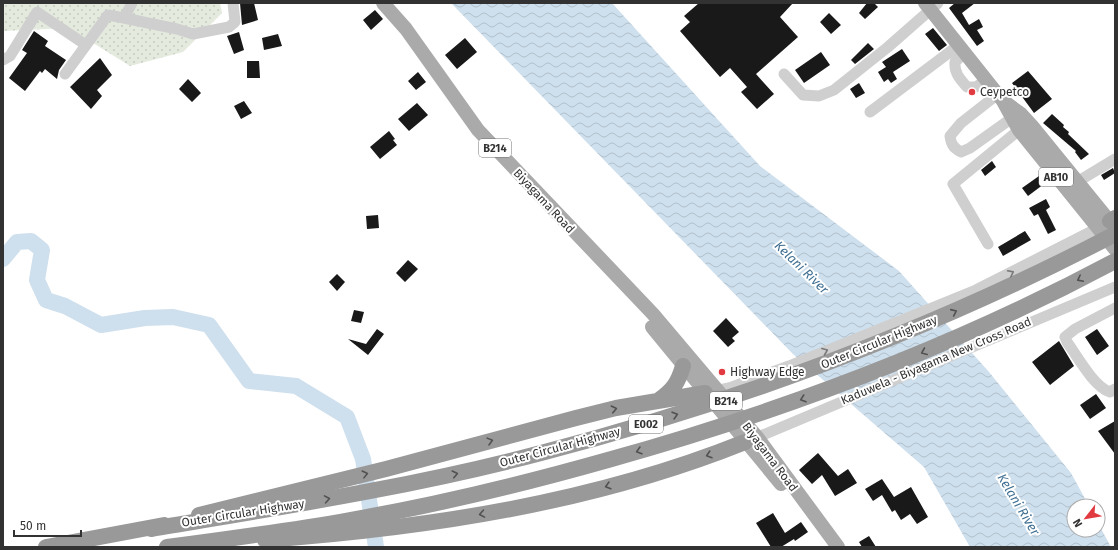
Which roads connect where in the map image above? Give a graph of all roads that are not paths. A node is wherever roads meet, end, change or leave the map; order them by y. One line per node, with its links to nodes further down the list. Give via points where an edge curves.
1 (132, 3): 6 (street)
2 (233, 3): 6 (street, via 235,22 229,27 193,34)
3 (383, 3): 23 (main road, Biyagama Road / B214, via 406,29 478,130)
4 (931, 5): 8 (main road, AB10); 11 (street, via 888,47 834,90 819,96 804,95)
5 (40, 8): 7 (street); 9 (street)
6 (124, 18): 7 (street, via 108,15)
7 (86, 45): 10 (street)
8 (962, 48): 12 (main road, AB10); 12 (street, via 954,70 959,79 967,87 976,87); 14 (street)
9 (5, 56)
10 (65, 74)
11 (784, 74)
12 (986, 80): 13 (main road, AB10)
13 (1000, 98): 15 (main road, AB10); 15 (street, via 961,124 950,136 954,149 961,152 970,148); 18 (main road, AB10, via 1021,114)
14 (870, 112)
15 (1012, 118): 16 (main road, AB10)
16 (1019, 130): 19 (main road, AB10); 20 (street, via 953,184)
17 (1115, 159): 18 (street)
18 (1077, 182): 19 (main road, AB10)
19 (1111, 226): 21 (main road, AB10); 28 (street, one-way to 19, via 789,366 976,290); 31 (highway, Outer Circular Highway / E002, one-way to 19, bridge, via 437,478 540,453 691,411 877,345 1012,286)
20 (988, 244)
21 (1115, 249)
22 (1115, 261): 33 (highway, Outer Circular Highway / E002, one-way to 33, bridge, via 1026,307 887,368 752,417 671,442 447,501 292,530)
23 (621, 282): 26 (main road, Biyagama Road / B214, via 647,321); 28 (main road, Biyagama Road / B214, via 653,314)
24 (1115, 287): 30 (street, Kaduwela - Biyagama New Cross Road)
25 (1115, 308): 27 (street, via 1065,337 1096,383 1103,390 1110,392)
26 (683, 366): 28 (main road, Biyagama Road / B214); 29 (highway, via 678,382)
27 (1115, 389)
28 (711, 392): 29 (highway); 30 (main road, Biyagama Road / B214)
29 (658, 400): 31 (highway, one-way to 29, bridge, via 576,418)
30 (751, 440): 34 (highway, one-way to 34, bridge, via 673,467 539,503 411,526); 35 (main road, Biyagama Road / B214, via 779,483)
31 (150, 529): 32 (highway, Outer Circular Highway / E002)
32 (46, 547)
33 (167, 547)
34 (176, 547)
35 (838, 547)

